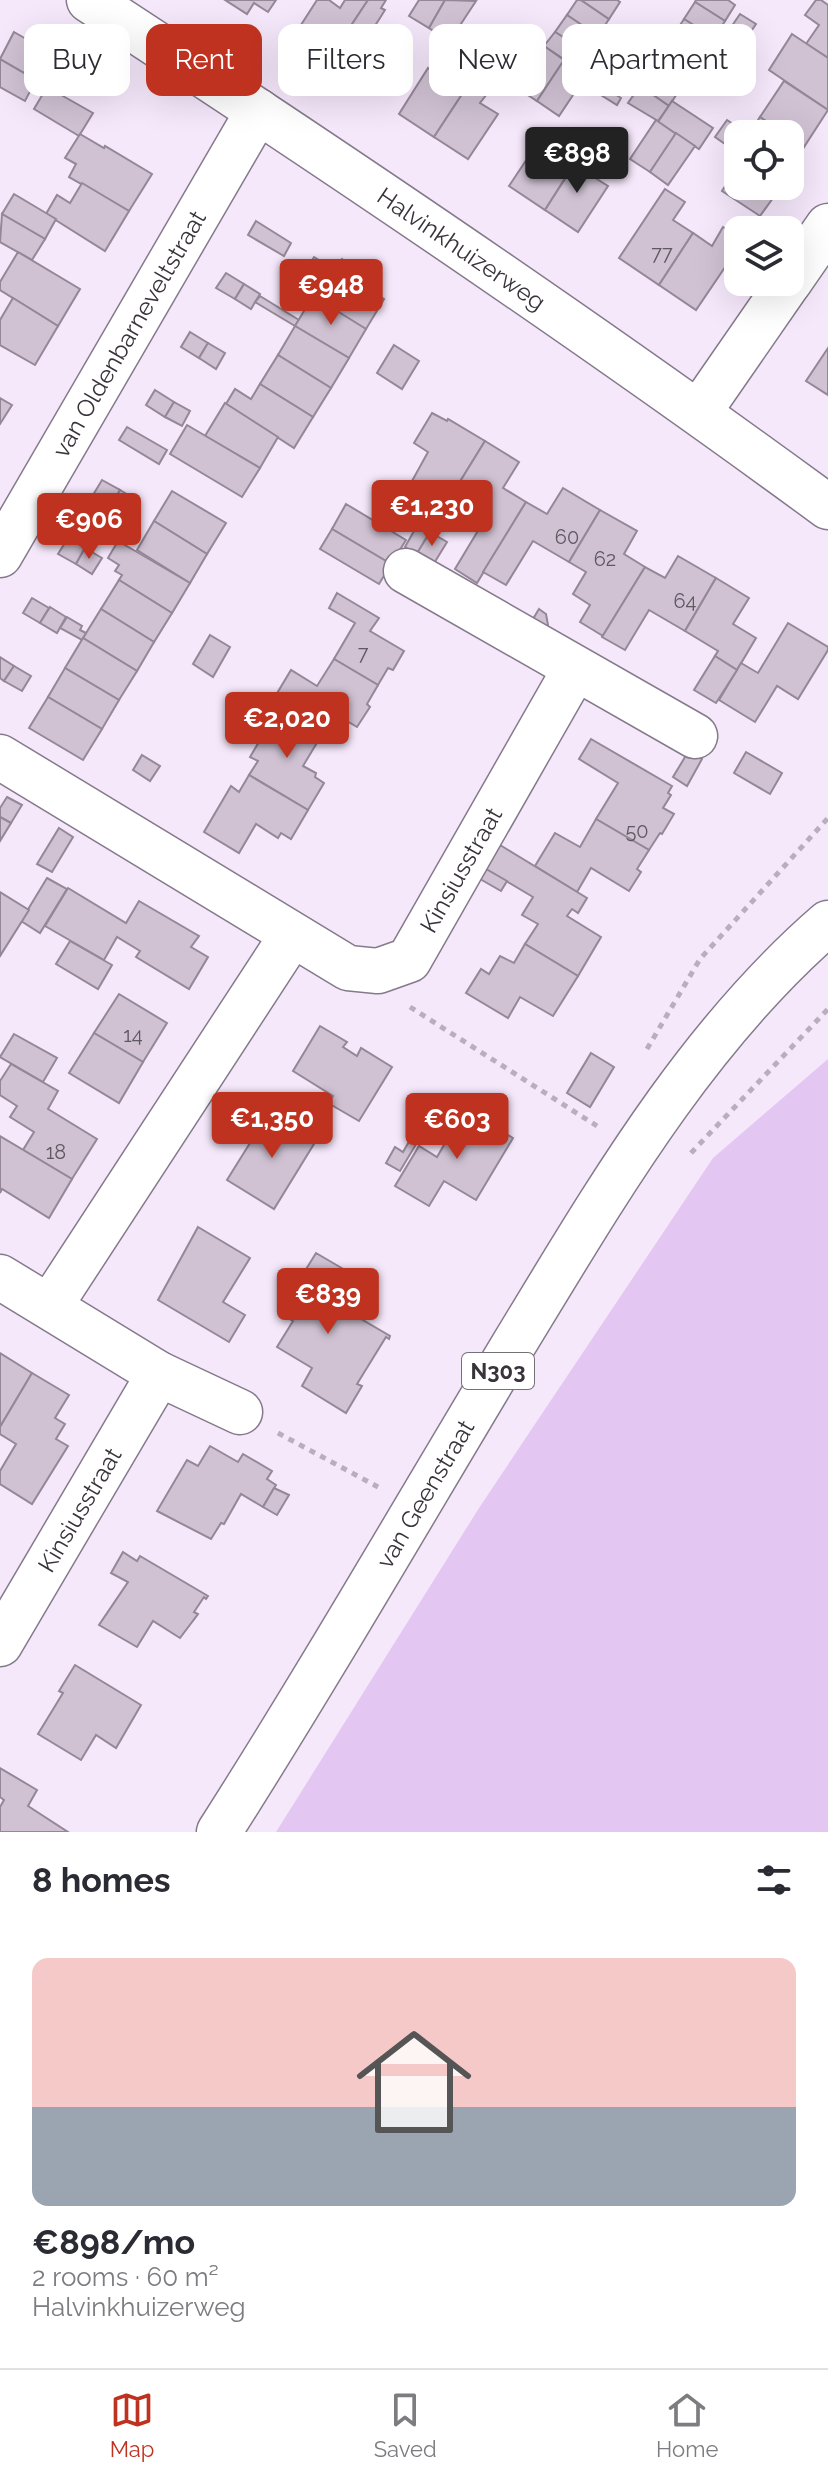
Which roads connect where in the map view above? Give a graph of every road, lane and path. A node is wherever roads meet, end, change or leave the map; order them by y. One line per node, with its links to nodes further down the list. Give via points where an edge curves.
1 (89, 0): 2 (street, Halvinkhuizerweg)
2 (258, 111): 6 (street, Halvinkhuizerweg); 8 (street, van Oldenbarneveltstraat)
3 (828, 226): 4 (street)
4 (804, 261)
5 (780, 296): 6 (street)
6 (699, 412): 7 (street, Halvinkhuizerweg)
7 (828, 507)
8 (0, 555)
9 (406, 571): 10 (street)
10 (575, 669): 11 (street); 15 (street, Kinsiusstraat, via 409,960 378,971)
11 (695, 736)
12 (0, 757): 14 (street)
13 (823, 925): 23 (street, van Geenstraat / N303, via 687,1075 600,1203)
14 (292, 935): 15 (street); 18 (street)
15 (348, 968): 16 (path)
16 (598, 1126)
17 (0, 1277): 18 (street)
18 (50, 1306): 19 (street)
19 (159, 1374): 20 (street); 22 (street, Kinsiusstraat)
20 (240, 1412): 21 (path)
21 (386, 1491)
22 (0, 1644)
23 (219, 1832)

